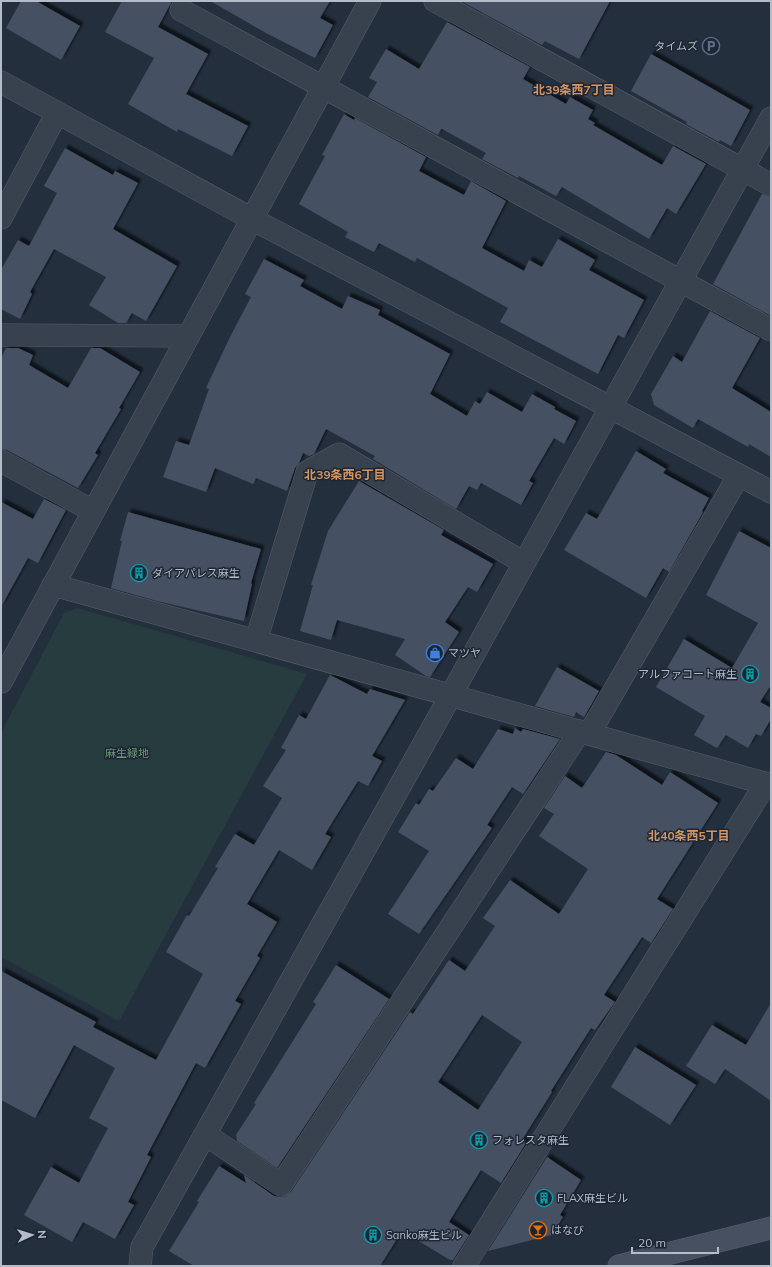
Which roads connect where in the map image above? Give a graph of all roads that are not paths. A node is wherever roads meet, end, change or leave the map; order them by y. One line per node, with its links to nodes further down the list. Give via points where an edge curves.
1 (370, 1): 5 (street)
2 (435, 1): 8 (street)
3 (181, 10): 5 (street)
4 (1, 82): 6 (street)
5 (323, 88): 11 (street); 12 (street)
6 (57, 113): 10 (street); 11 (street)
7 (771, 118): 8 (street)
8 (742, 170): 9 (street); 12 (street)
9 (771, 185)
10 (1, 218)
11 (252, 219): 15 (street); 16 (street)
12 (680, 281): 13 (street); 16 (street)
13 (771, 330)
14 (1, 335): 15 (street)
15 (188, 336): 20 (street)
16 (611, 408): 18 (street); 21 (street)
17 (1, 461): 20 (street)
18 (739, 475): 19 (street); 26 (street)
19 (771, 492)
20 (94, 511): 22 (street)
21 (524, 563): 23 (street, via 339,454 307,472); 25 (street)
22 (53, 585): 23 (street); 24 (street)
23 (256, 641): 25 (street)
24 (1, 682)
25 (451, 695): 26 (street); 28 (street)
26 (584, 733): 27 (street); 28 (street, via 281,1184)
27 (768, 784): 31 (street)
28 (206, 1135): 30 (street, via 142,1247)
29 (771, 1228): 32 (street)
30 (140, 1266)
31 (464, 1266)
32 (619, 1266)

